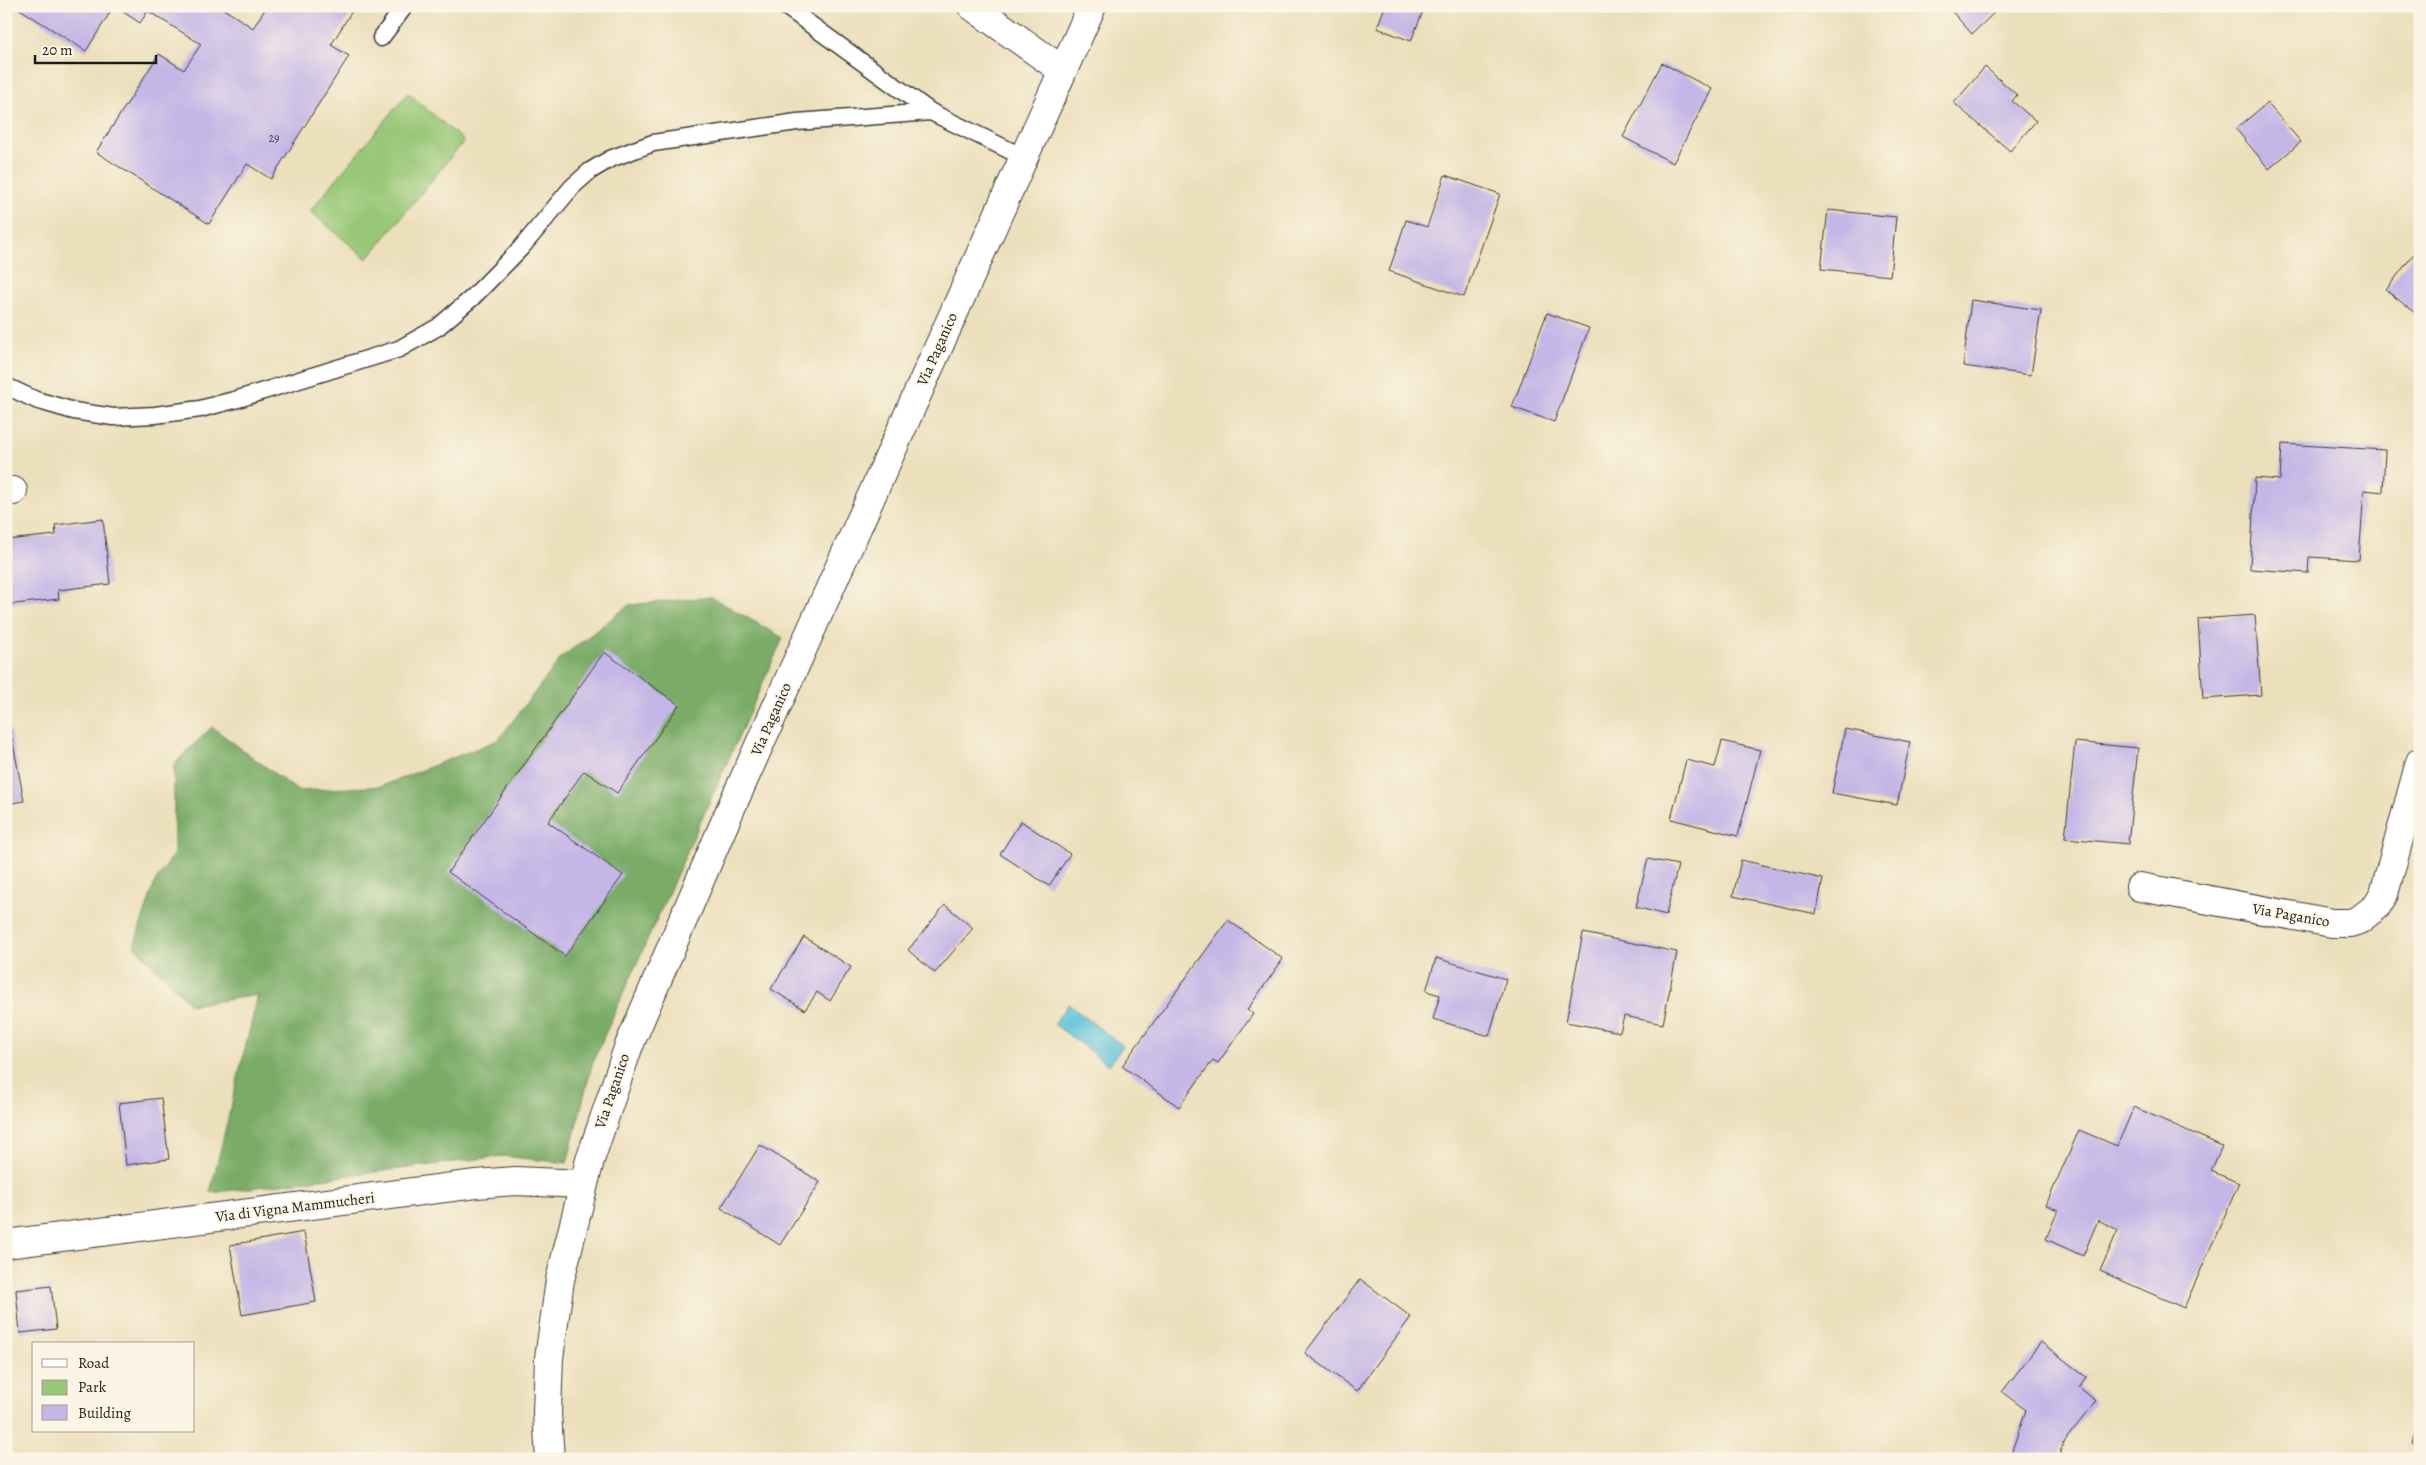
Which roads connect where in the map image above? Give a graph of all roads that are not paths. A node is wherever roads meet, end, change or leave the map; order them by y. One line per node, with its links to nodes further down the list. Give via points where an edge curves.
1 (405, 6): 5 (lane)
2 (785, 6): 7 (lane)
3 (972, 6): 6 (street)
4 (1092, 6): 6 (street, Via Paganico)
5 (382, 38)
6 (1062, 70): 8 (street, Via Paganico)
7 (931, 112): 8 (lane); 9 (lane, via 746,128 653,143 617,156 590,171 572,187 490,281 438,326 399,349 328,372 200,409 134,417 74,411 36,400)
8 (1023, 157): 12 (street, Via Paganico, via 646,1003 607,1104)
9 (6, 386)
10 (2420, 762): 11 (street, Via Paganico, via 2387,886 2377,906 2359,920 2332,923)
11 (2140, 887)
12 (584, 1184): 13 (street, Via di Vigna Mammucheri, via 499,1182); 14 (street, Via Paganico, via 560,1280 552,1334 548,1386)
13 (6, 1244)
14 (549, 1449)

